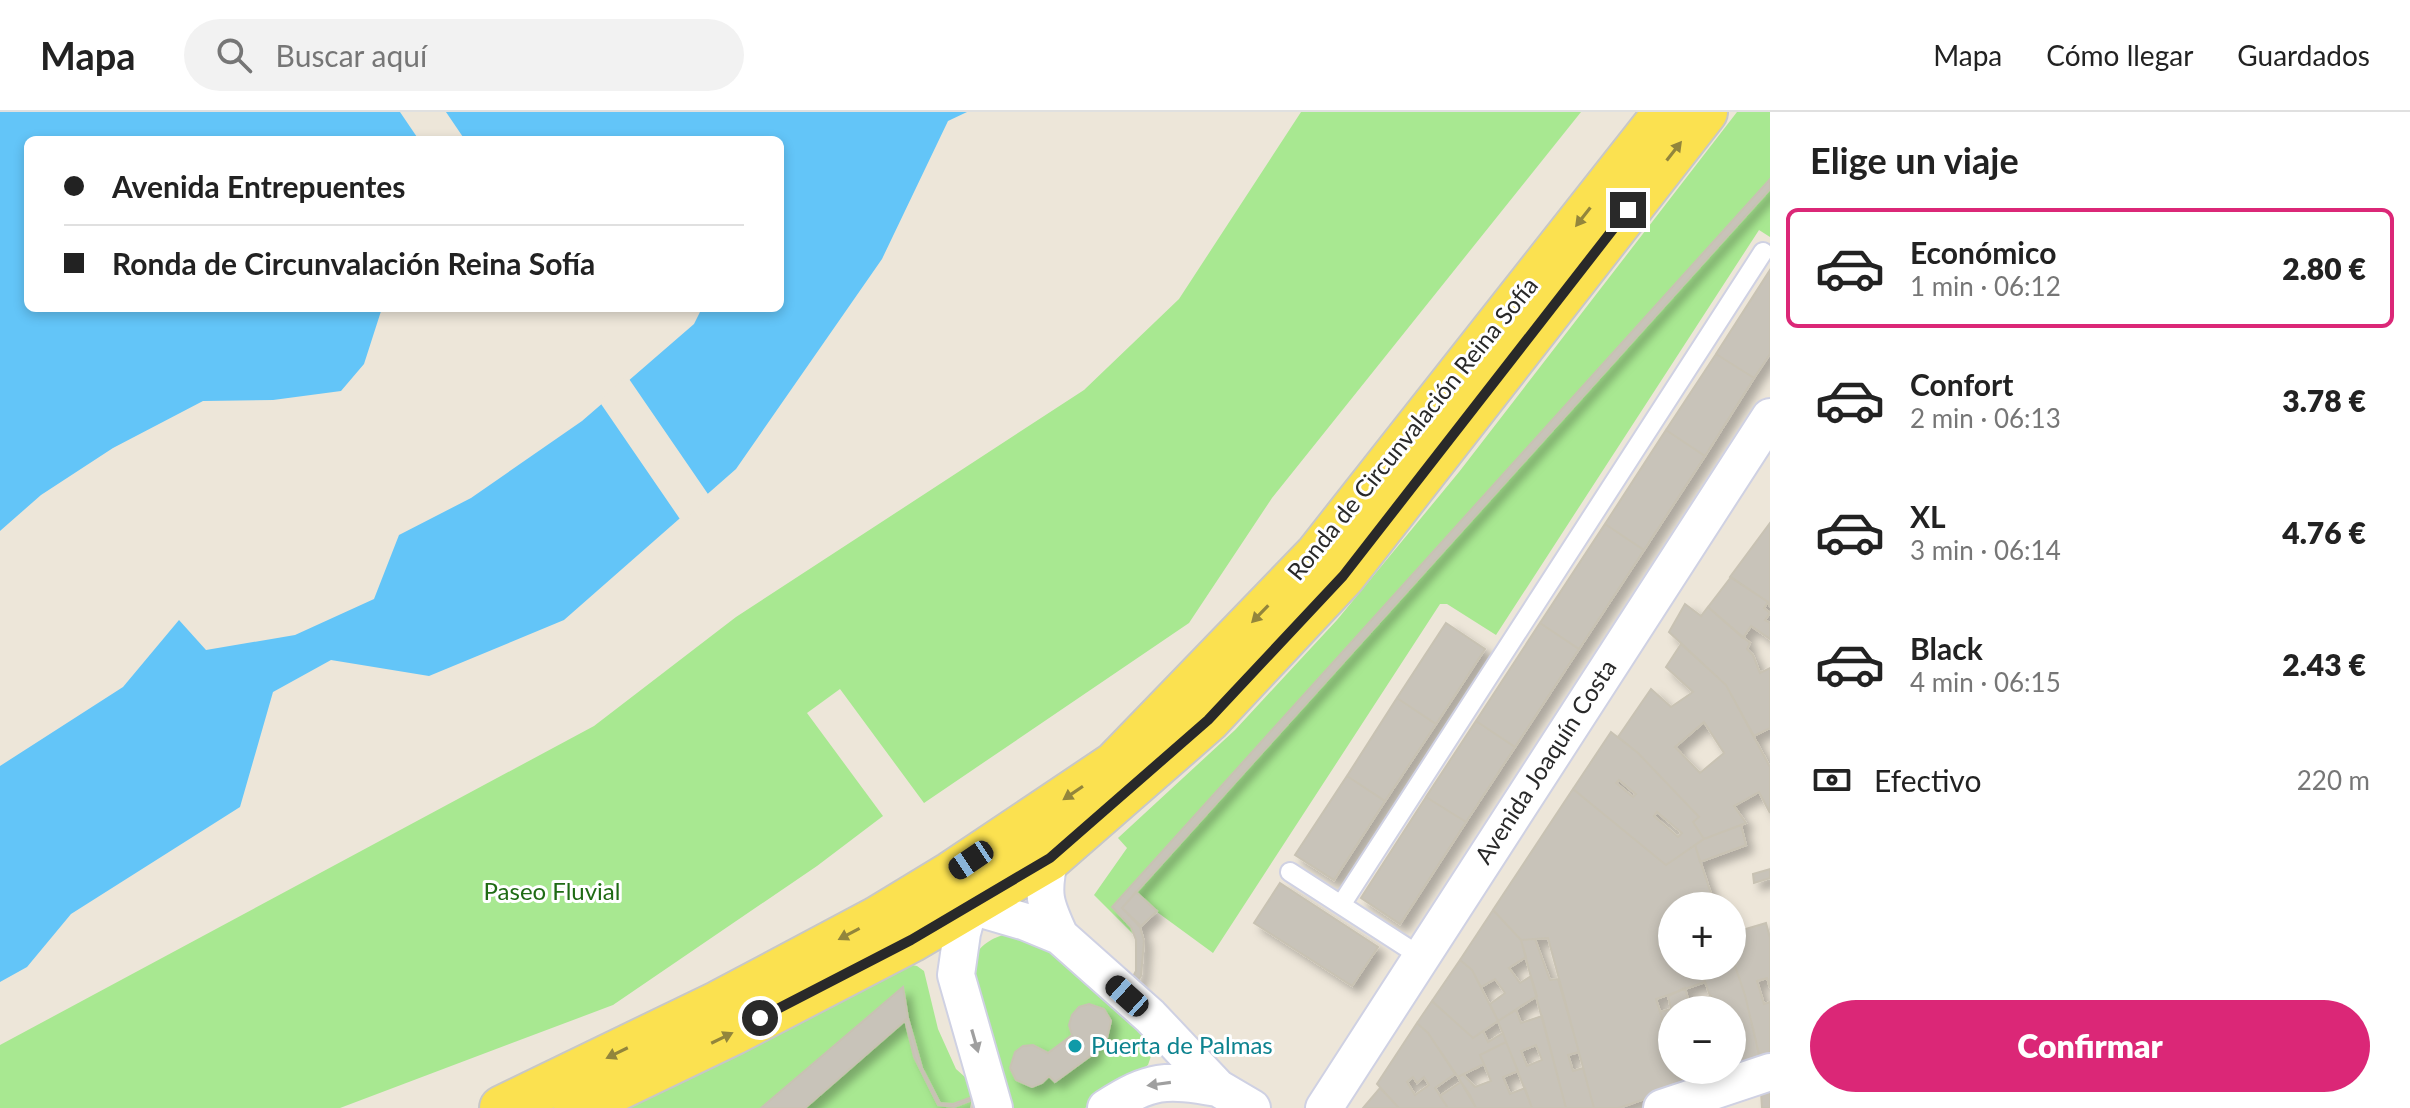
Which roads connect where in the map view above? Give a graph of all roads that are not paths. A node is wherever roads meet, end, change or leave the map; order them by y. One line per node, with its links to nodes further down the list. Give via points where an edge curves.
1 (1666, 112): 5 (main road, Ronda de Circunvalación Reina Sofía, one-way to 5, via 1317,555 1115,764)
2 (1705, 112): 6 (main road, Ronda de Circunvalación Reina Sofía, one-way to 2, via 1208,720 1343,576)
3 (1763, 252): 10 (lane)
4 (1770, 417): 13 (street, Avenida Joaquín Costa)
5 (991, 847): 8 (main road, Ronda de Circunvalación Reina Sofía); 9 (street)
6 (1050, 858): 9 (main road, Ronda de Circunvalación Reina Sofía); 11 (street, via 1044,885 1047,908)
7 (1290, 872): 10 (lane)
8 (917, 896): 9 (street); 17 (main road, Ronda de Circunvalación Reina Sofía, one-way to 17, via 719,1003)
9 (970, 905): 11 (street); 12 (main road, Ronda de Circunvalación Reina Sofía); 14 (street)
10 (1341, 905): 13 (lane)
11 (1060, 936): 16 (street, via 1150,1016)
12 (893, 949): 14 (street, via 933,957); 18 (main road, Ronda de Circunvalación Reina Sofía, one-way to 12)
13 (1420, 956): 23 (street, Avenida Joaquín Costa)
14 (956, 975): 19 (street, one-way to 19)
15 (1770, 1072): 24 (street)
16 (1218, 1088): 20 (street, one-way to 20, via 1157,1082); 21 (street); 22 (street)
17 (502, 1108)
18 (576, 1108)
19 (994, 1108)
20 (1106, 1108)
21 (1180, 1108)
22 (1252, 1108)
23 (1324, 1108)
24 (1662, 1108)

